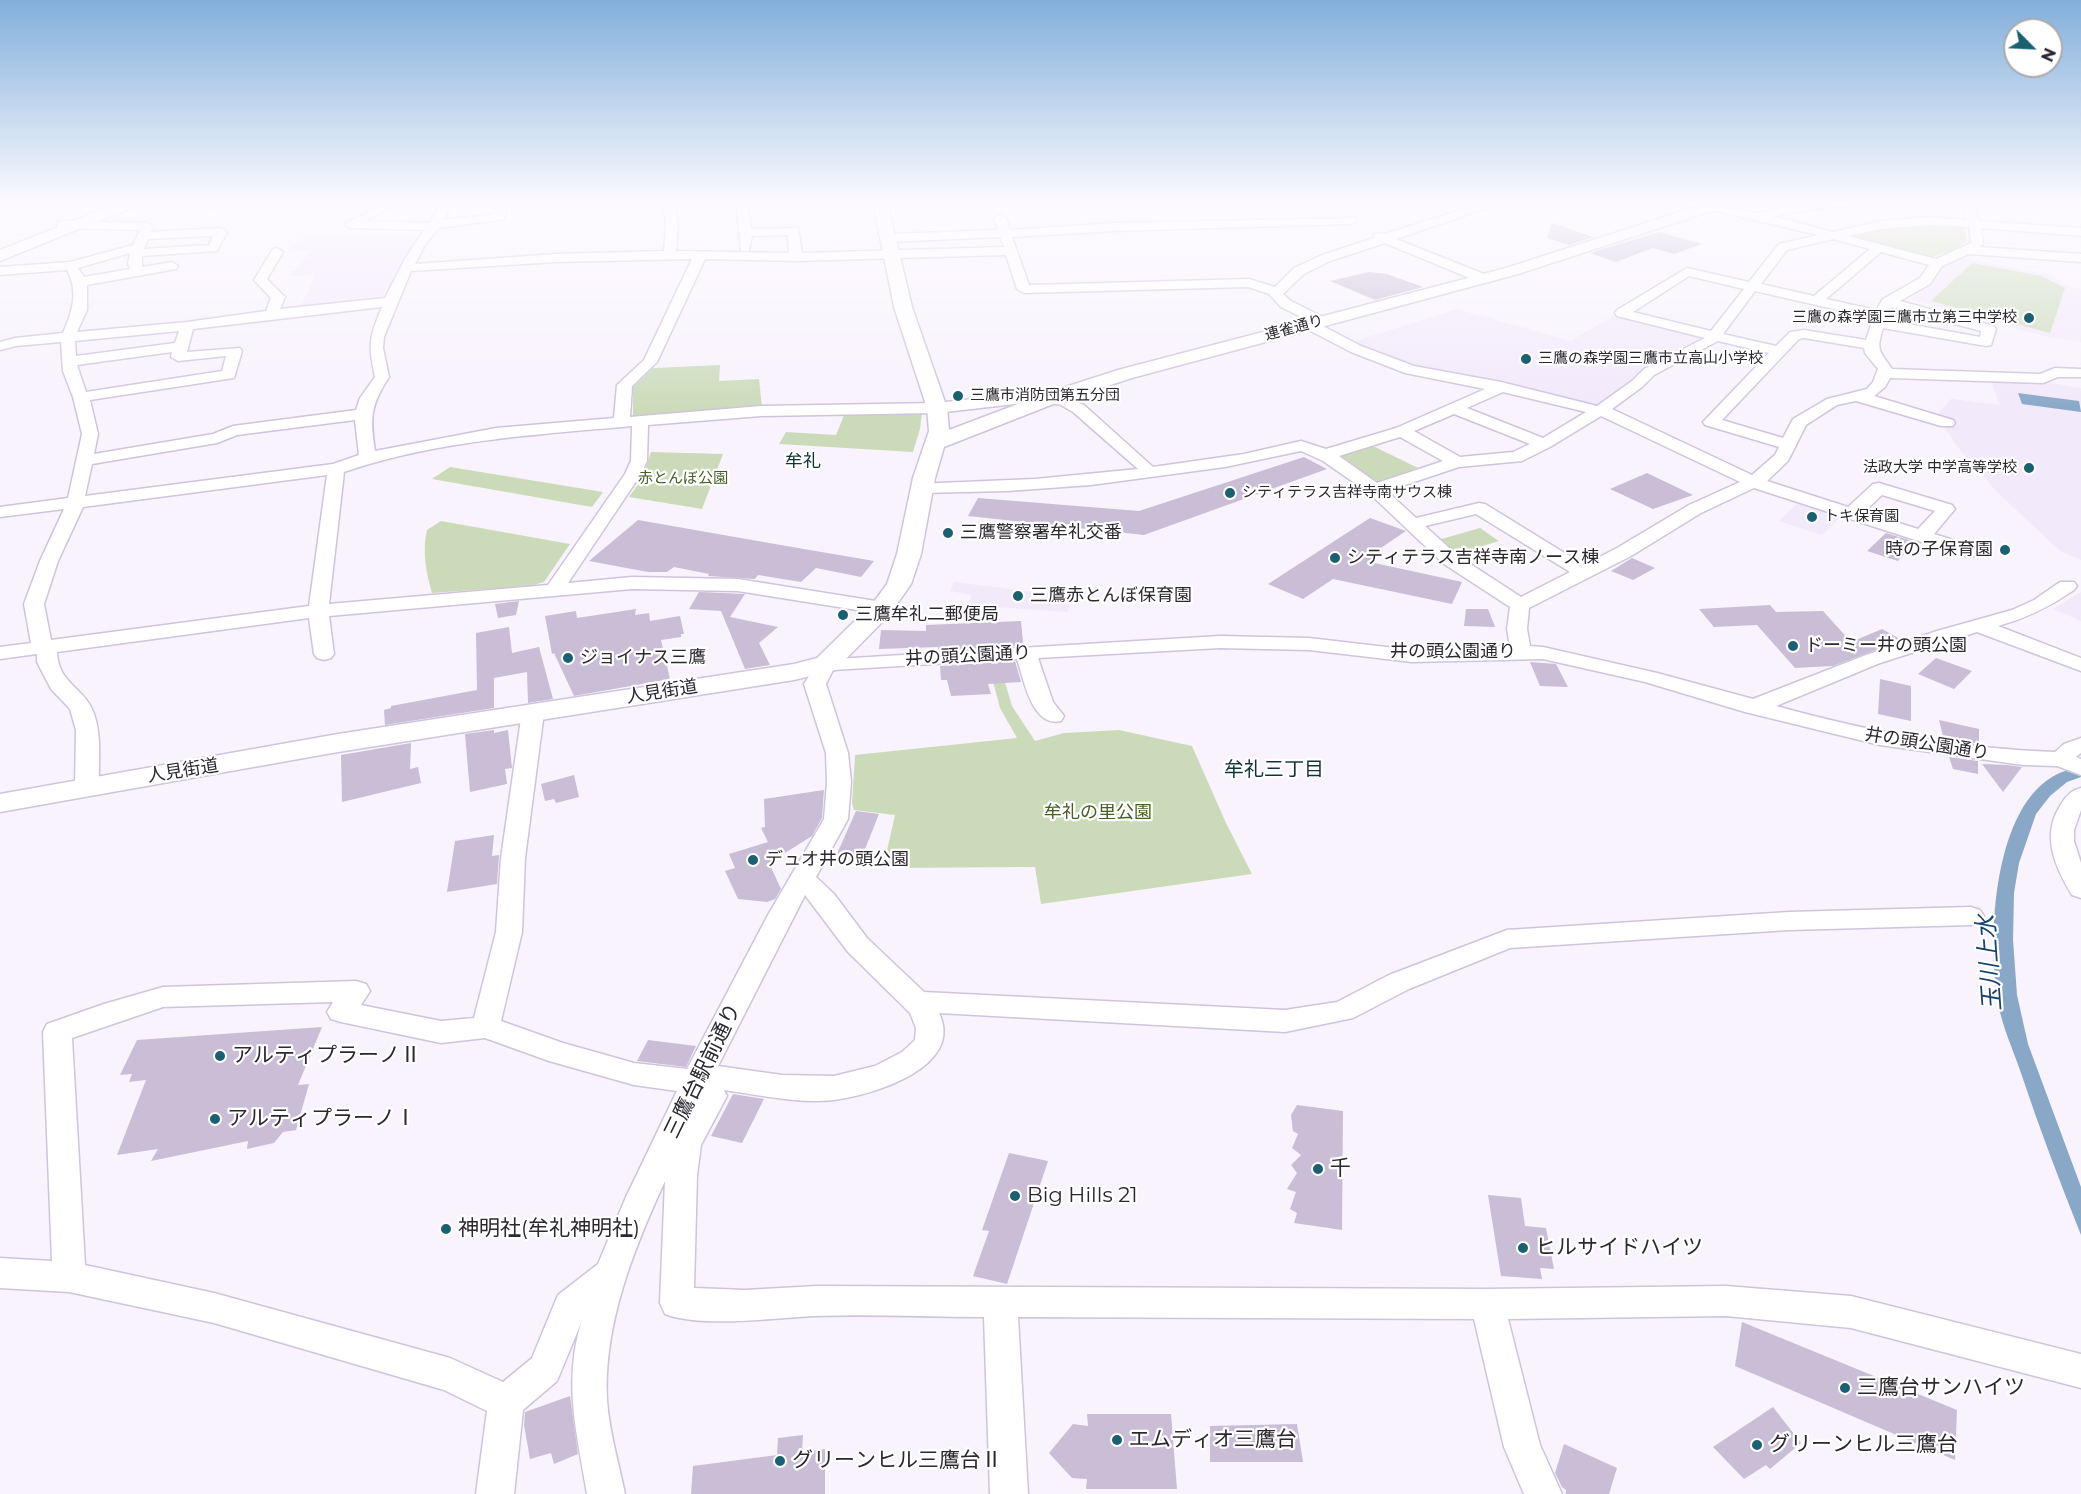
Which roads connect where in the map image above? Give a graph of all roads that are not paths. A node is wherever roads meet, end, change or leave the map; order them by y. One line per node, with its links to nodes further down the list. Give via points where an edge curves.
1 (74, 272): 15 (street)
2 (138, 272): 15 (street)
3 (265, 272): 21 (street, via 260,280 278,297)
4 (404, 272): 19 (street)
5 (693, 272): 43 (street, via 650,362 625,385)
6 (895, 272): 38 (main road, via 903,307)
7 (1018, 272): 17 (street, via 1024,289 1249,283)
8 (1300, 272): 17 (street)
9 (1466, 272): 14 (street)
10 (1507, 272): 14 (main road, 連雀通り)
11 (1765, 272): 16 (street)
12 (1850, 272): 18 (street)
13 (1931, 272): 20 (street, via 1925,281)
14 (1484, 279): 23 (main road, 連雀通り)
15 (80, 282): 26 (street, via 80,310)
16 (1754, 287): 18 (street); 25 (street); 25 (street, via 1687,272 1622,313)
17 (1277, 292): 23 (street, via 1281,300)
18 (1816, 301): 22 (street)
19 (390, 302): 21 (street); 41 (street, via 377,337 381,377 367,396)
20 (1888, 302): 22 (street); 22 (street, via 1989,328 1986,342)
21 (272, 314): 24 (street)
22 (1879, 319): 27 (street)
23 (1314, 322): 34 (street, via 1366,353 1410,370); 35 (main road, 連雀通り)
24 (187, 326): 26 (street); 29 (street)
25 (1714, 336): 30 (street); 40 (street, via 1649,372)
26 (68, 337): 28 (street); 31 (street)
27 (1871, 345): 30 (street, via 1804,334 1795,335); 32 (street)
28 (0, 346)
29 (180, 347): 31 (street); 37 (street, via 178,357 236,351 229,375)
30 (1777, 351): 48 (street, via 1711,422)
31 (71, 361): 37 (street, via 70,371)
32 (1885, 373): 33 (street, via 2043,379 2055,372); 36 (street, via 1872,392)
33 (2081, 373)
34 (1501, 387): 39 (street); 40 (street)
35 (1054, 396): 38 (street); 46 (main road, 連雀通り); 53 (street, via 1084,410)
36 (1861, 396): 44 (street); 48 (street, via 1839,399 1809,415 1799,422)
37 (81, 397): 51 (street, via 90,434)
38 (938, 408): 42 (street, via 782,410); 46 (main road, via 940,422)
39 (1454, 408): 45 (street); 47 (street)
40 (1601, 410): 47 (street); 55 (street)
41 (362, 414): 50 (street); 51 (street, via 233,431 217,438)
42 (640, 421): 43 (street); 66 (street, via 639,461 633,474)
43 (622, 423): 50 (street, via 465,437)
44 (1947, 423)
45 (1402, 431): 49 (street); 52 (street)
46 (935, 443): 56 (main road)
47 (1544, 444): 52 (street, via 1516,457)
48 (1788, 444): 55 (street, via 1773,468)
49 (1324, 455): 56 (street, via 1301,446 1235,462 1087,482 989,489); 57 (street)
50 (368, 458): 54 (street)
51 (85, 460): 58 (street)
52 (1457, 462): 57 (street)
53 (1145, 467)
54 (336, 469): 58 (street); 69 (street)
55 (1753, 482): 60 (street); 64 (street, via 1677,519)
56 (921, 488): 68 (main road, via 904,571)
57 (1375, 489): 61 (street)
58 (75, 504): 59 (street); 71 (street, via 34,604)
59 (0, 512)
60 (1852, 513): 62 (street); 62 (street, via 1879,488 1947,509)
61 (1413, 524): 64 (street, via 1479,508); 67 (street, via 1451,560)
62 (1922, 536): 63 (street)
63 (1972, 552)
64 (1584, 573): 67 (street)
65 (2067, 586): 70 (street, via 2019,614)
66 (554, 590): 68 (street, via 632,583 729,584); 69 (street)
67 (1520, 605): 73 (street, via 1517,628)
68 (882, 608): 76 (main road)
69 (318, 611): 71 (street); 75 (street)
70 (1977, 625): 77 (street); 78 (street, via 1873,659)
71 (44, 647): 74 (street); 82 (street, via 47,663 62,690 80,707 87,730)
72 (1025, 652): 73 (street, 井の頭公園通り, via 1264,641 1412,656); 76 (street, 井の頭公園通り); 80 (street, via 1043,703)
73 (1521, 652): 78 (street, 井の頭公園通り, via 1591,662)
74 (0, 653)
75 (324, 654)
76 (826, 664): 79 (main road, 人見街道); 85 (street, 三鷹台駅前通り, via 815,684 837,753 836,819)
77 (2081, 665)
78 (1753, 707): 81 (street, 井の頭公園通り, via 1911,744 2024,758)
79 (533, 712): 82 (main road, 人見街道); 89 (street, via 513,858 509,932)
80 (1053, 716)
81 (2073, 758)
82 (87, 787): 84 (main road, 人見街道)
83 (2081, 795): 86 (street, via 2061,825 2060,839)
84 (0, 803)
85 (802, 880): 88 (street, via 816,888 855,942); 90 (street, 三鷹台駅前通り)
86 (2081, 890)
87 (1971, 916): 88 (street, via 1789,921 1507,939 1399,982 1343,1011 1285,1021)
88 (917, 1002): 90 (street, via 928,1019 929,1041 923,1053 892,1072 852,1086 815,1091)
89 (486, 1027): 90 (street, via 634,1074); 93 (street, via 441,1032 341,1012 356,991 163,997 57,1032)
90 (698, 1079): 92 (street, 三鷹台駅前通り, via 642,1197); 94 (street, via 712,1096 686,1145 681,1175 677,1303)
91 (0, 1273): 93 (street)
92 (611, 1274): 97 (street, via 570,1306 545,1369); 99 (street, 三鷹台駅前通り, via 591,1347 589,1401)
93 (69, 1277): 97 (street, via 214,1308 406,1362 450,1375)
94 (1000, 1302): 95 (street); 100 (street)
95 (1486, 1304): 96 (street, via 1726,1301 1851,1312); 101 (street, via 1522,1447)
96 (2081, 1371)
97 (506, 1402): 98 (street)
98 (495, 1494)
99 (606, 1494)
100 (1009, 1494)
101 (1543, 1494)

